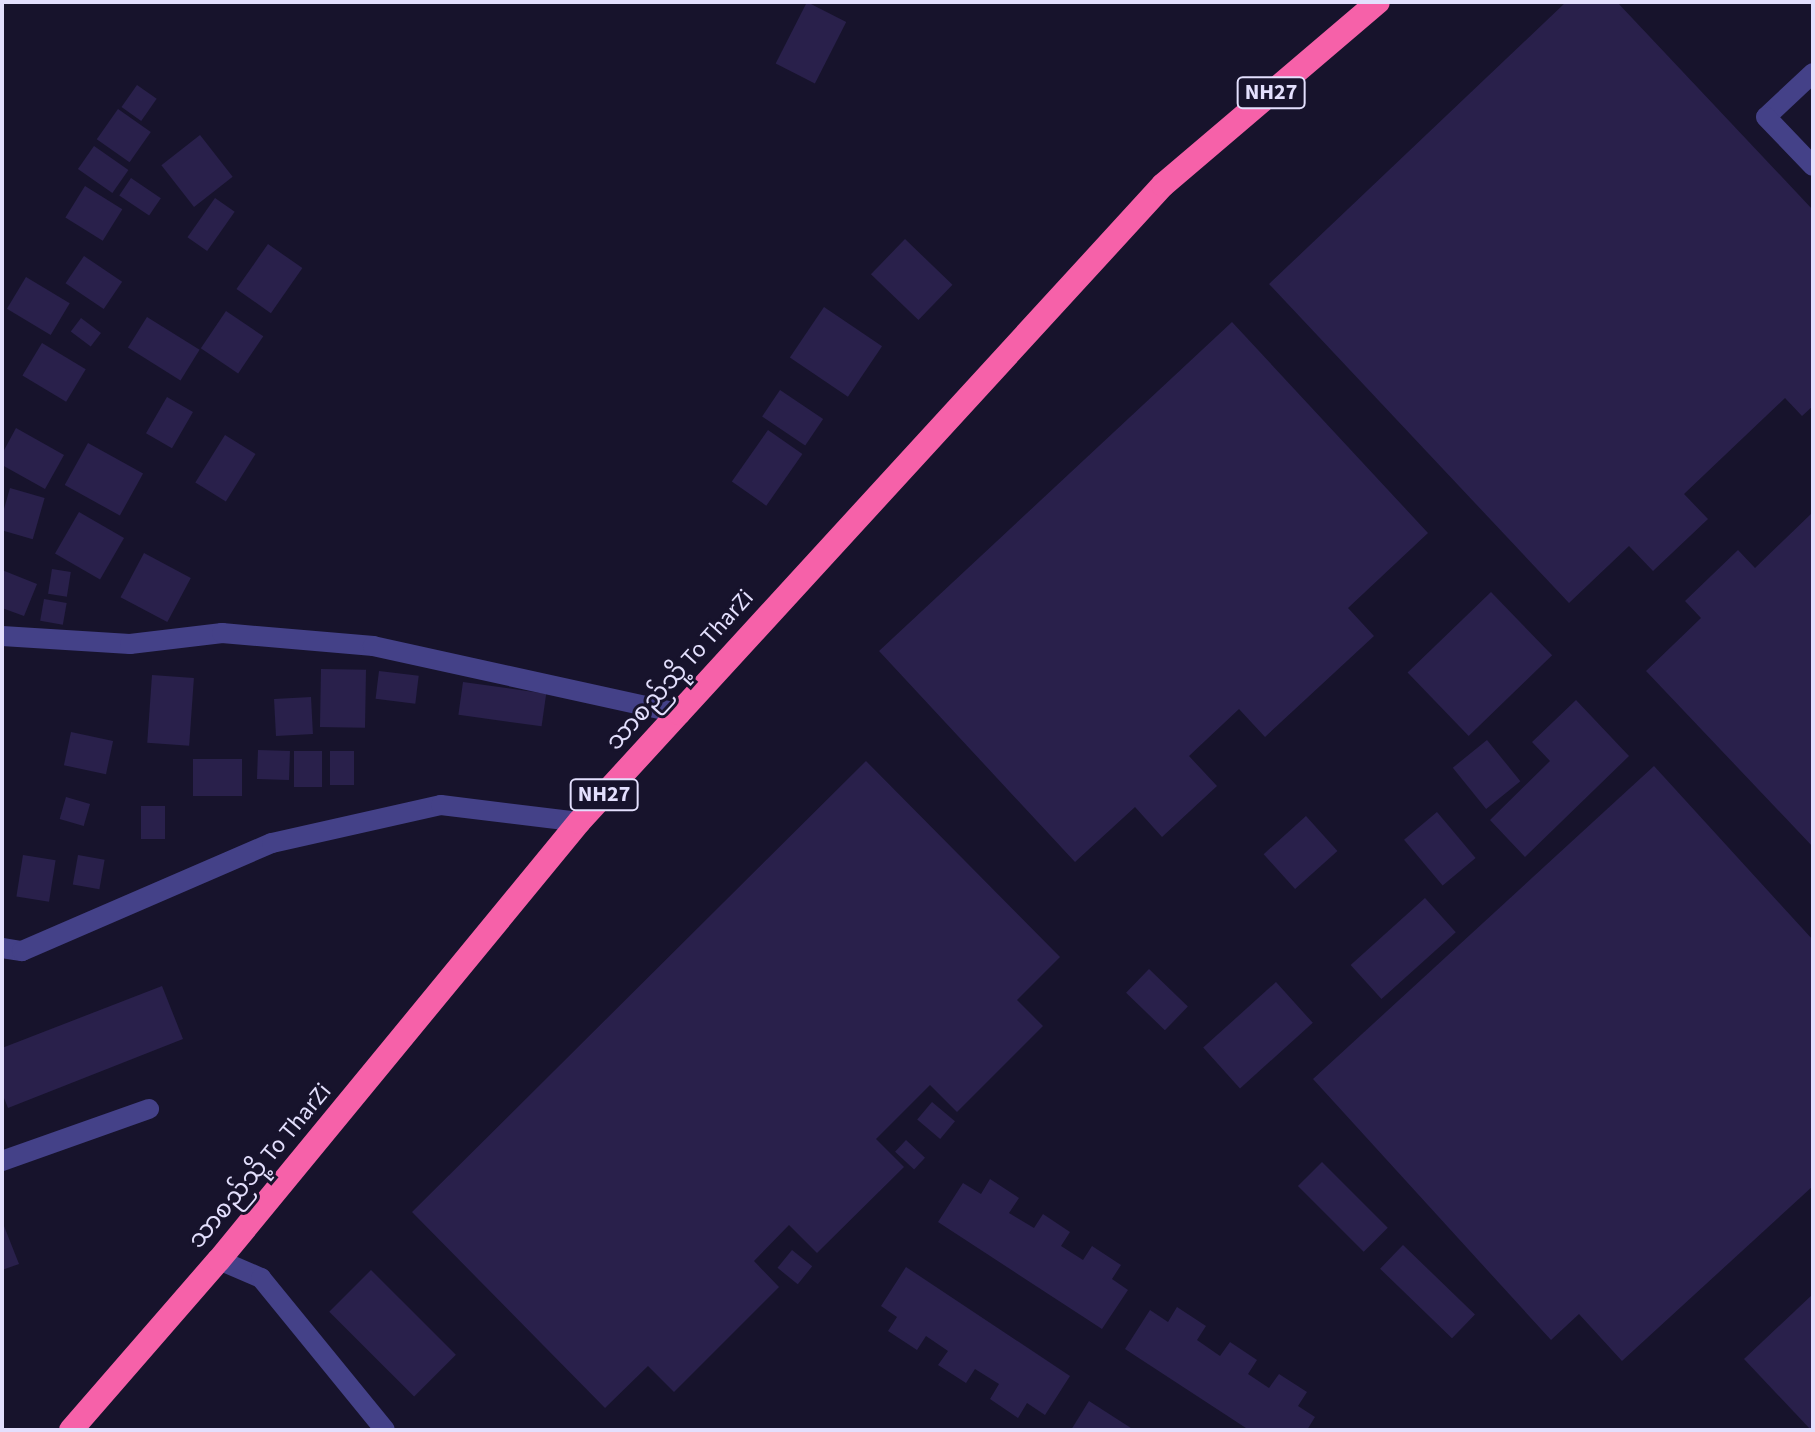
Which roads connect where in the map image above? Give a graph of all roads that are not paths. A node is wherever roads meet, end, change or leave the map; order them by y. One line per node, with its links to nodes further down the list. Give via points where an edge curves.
1 (1378, 2): 5 (highway, သာစည်သို့ To TharZi / NH27, via 1163,185)
2 (1813, 73): 3 (street, via 1766,117)
3 (1813, 166)
4 (2, 636): 5 (street, via 130,644 222,633 373,646)
5 (679, 713): 6 (highway, သာစည်သို့ To TharZi / NH27)
6 (579, 822): 7 (street, via 441,805 272,843 22,951); 10 (highway, သာစည်သို့ To TharZi / NH27)
7 (2, 948)
8 (149, 1109): 9 (street)
9 (2, 1161)
10 (219, 1260): 11 (highway, သာစည်သို့ To TharZi / NH27); 12 (street, via 261,1278)
11 (71, 1430)
12 (385, 1430)

